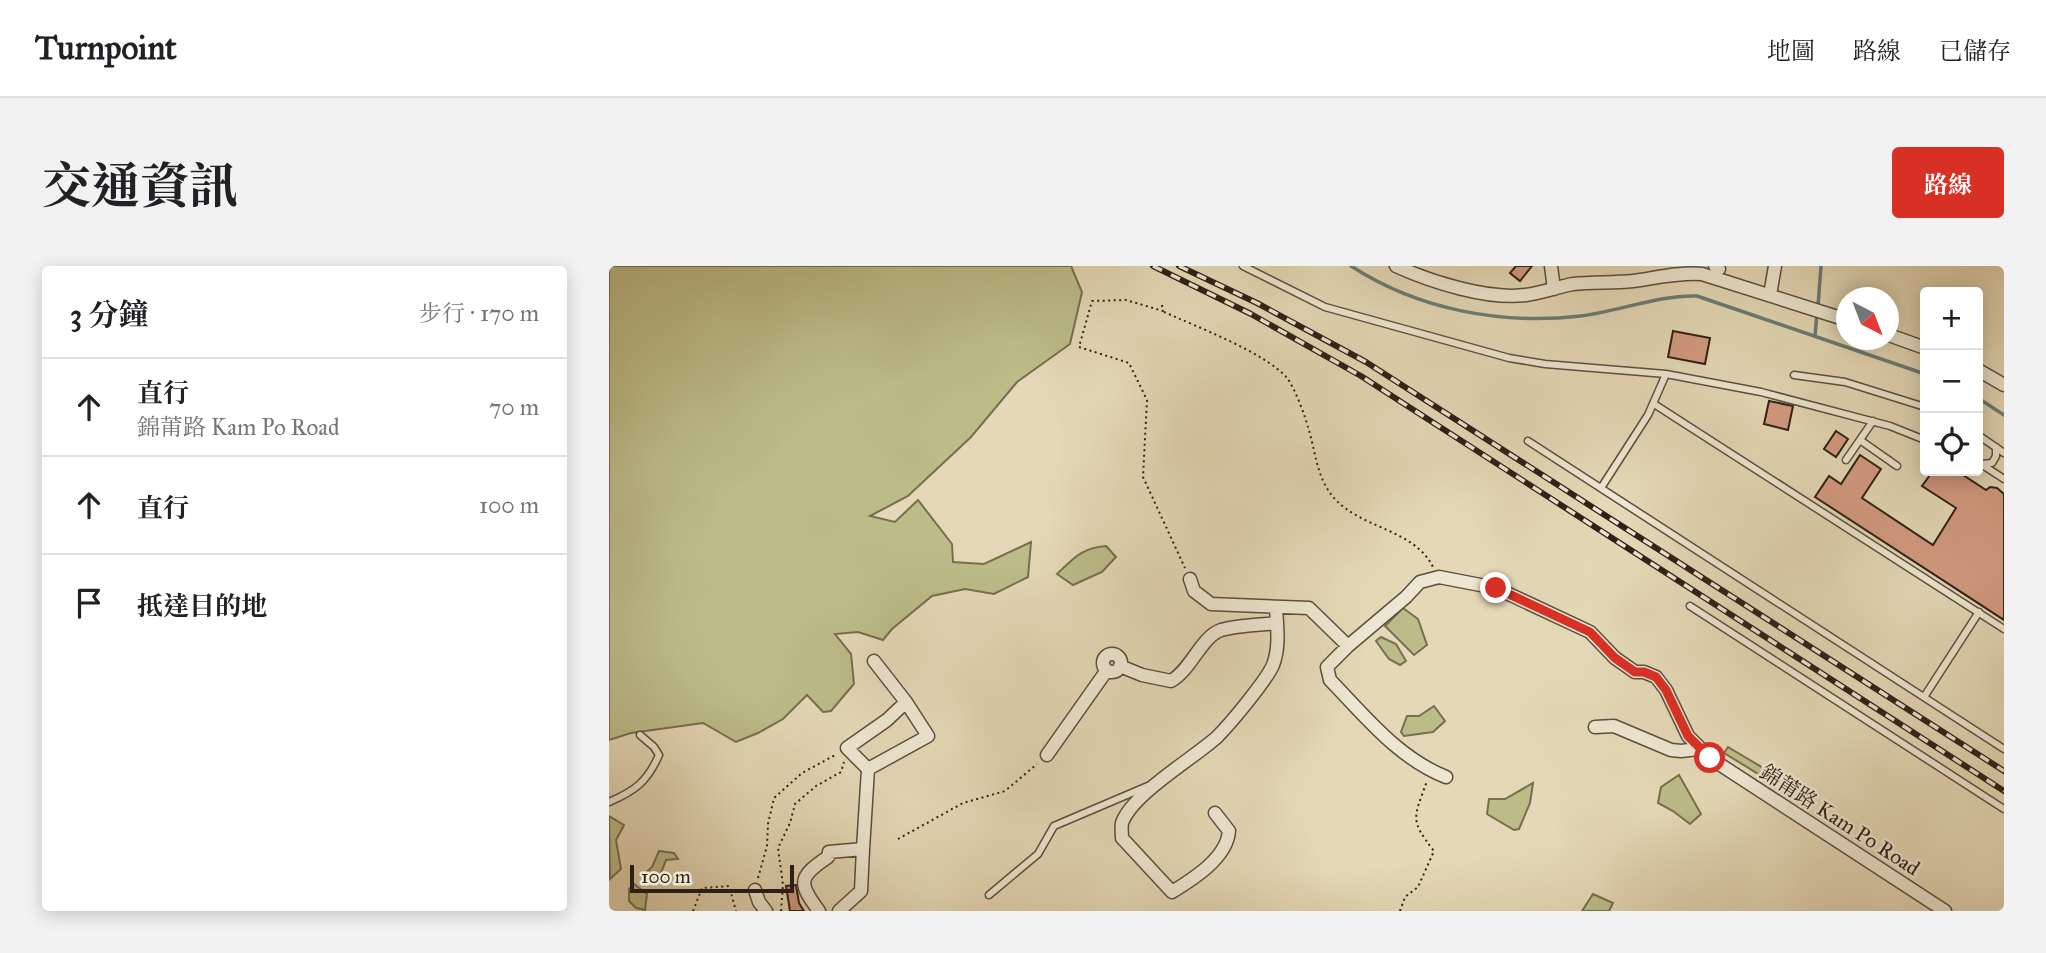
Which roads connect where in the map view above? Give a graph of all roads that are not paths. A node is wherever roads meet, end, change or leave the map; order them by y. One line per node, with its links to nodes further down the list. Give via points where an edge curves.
1 (1243, 266): 12 (lane, via 1325,307 1509,358)
2 (1396, 266): 6 (street, via 1428,279 1508,296)
3 (1551, 266): 6 (street)
4 (1775, 266): 7 (street)
5 (1717, 270): 6 (street); 7 (street)
6 (1554, 289)
7 (1770, 295): 8 (street)
8 (1836, 316)
9 (1899, 339): 10 (street)
10 (1920, 346)
11 (1983, 373): 14 (street)
12 (1666, 374): 15 (lane); 17 (lane)
13 (1794, 375): 16 (lane, via 1845,382)
14 (2004, 386)
15 (1654, 404): 29 (lane); 33 (lane)
16 (1920, 405)
17 (1873, 421): 18 (lane); 20 (lane)
18 (1920, 438)
19 (1983, 438): 22 (lane)
20 (1860, 440): 24 (lane); 26 (lane)
21 (1528, 441): 29 (lane)
22 (1996, 447): 23 (lane); 25 (lane, via 1995,460)
23 (2004, 453)
24 (1846, 460)
25 (1983, 463)
26 (1897, 466)
27 (1983, 466): 28 (lane)
28 (2004, 479)
29 (1601, 488): 38 (lane)
30 (1190, 579): 31 (street, via 1194,591 1212,604)
31 (1276, 607): 34 (street); 36 (street, via 1309,608)
32 (1690, 607): 49 (lane)
33 (1979, 612): 35 (lane); 38 (lane)
34 (1277, 623): 44 (street, via 1219,631 1180,677 1171,681 1120,666 1107,670); 47 (street, via 1272,666 1241,708 1217,737)
35 (2004, 629)
36 (1348, 646): 42 (street, 錦莆路 Kam Po Road, via 1420,582 1439,577 1496,588 1590,632 1635,672 1656,677); 46 (street, via 1327,667 1330,680 1394,747)
37 (874, 661): 39 (street)
38 (1924, 697): 43 (lane)
39 (906, 702): 45 (street, via 928,736); 45 (street, via 844,750)
40 (1595, 727): 42 (street, via 1614,726 1671,750)
41 (640, 735): 48 (lane, via 659,755 651,773 633,792)
42 (1698, 749): 57 (street, 錦莆路 Kam Po Road)
43 (2004, 749)
44 (1047, 755)
45 (868, 769): 51 (street)
46 (1447, 777)
47 (1159, 781): 50 (street, via 1130,809 1123,820 1122,838 1173,892 1192,880 1228,840 1229,831); 53 (lane, via 1054,826 1038,854)
48 (609, 802)
49 (2004, 808)
50 (1215, 813)
51 (863, 849): 54 (street, via 861,891); 56 (street, via 829,852 807,874 804,890)
52 (755, 890): 55 (street)
53 (989, 895)
54 (846, 909)
55 (766, 911)
56 (819, 911)
57 (1945, 911)

